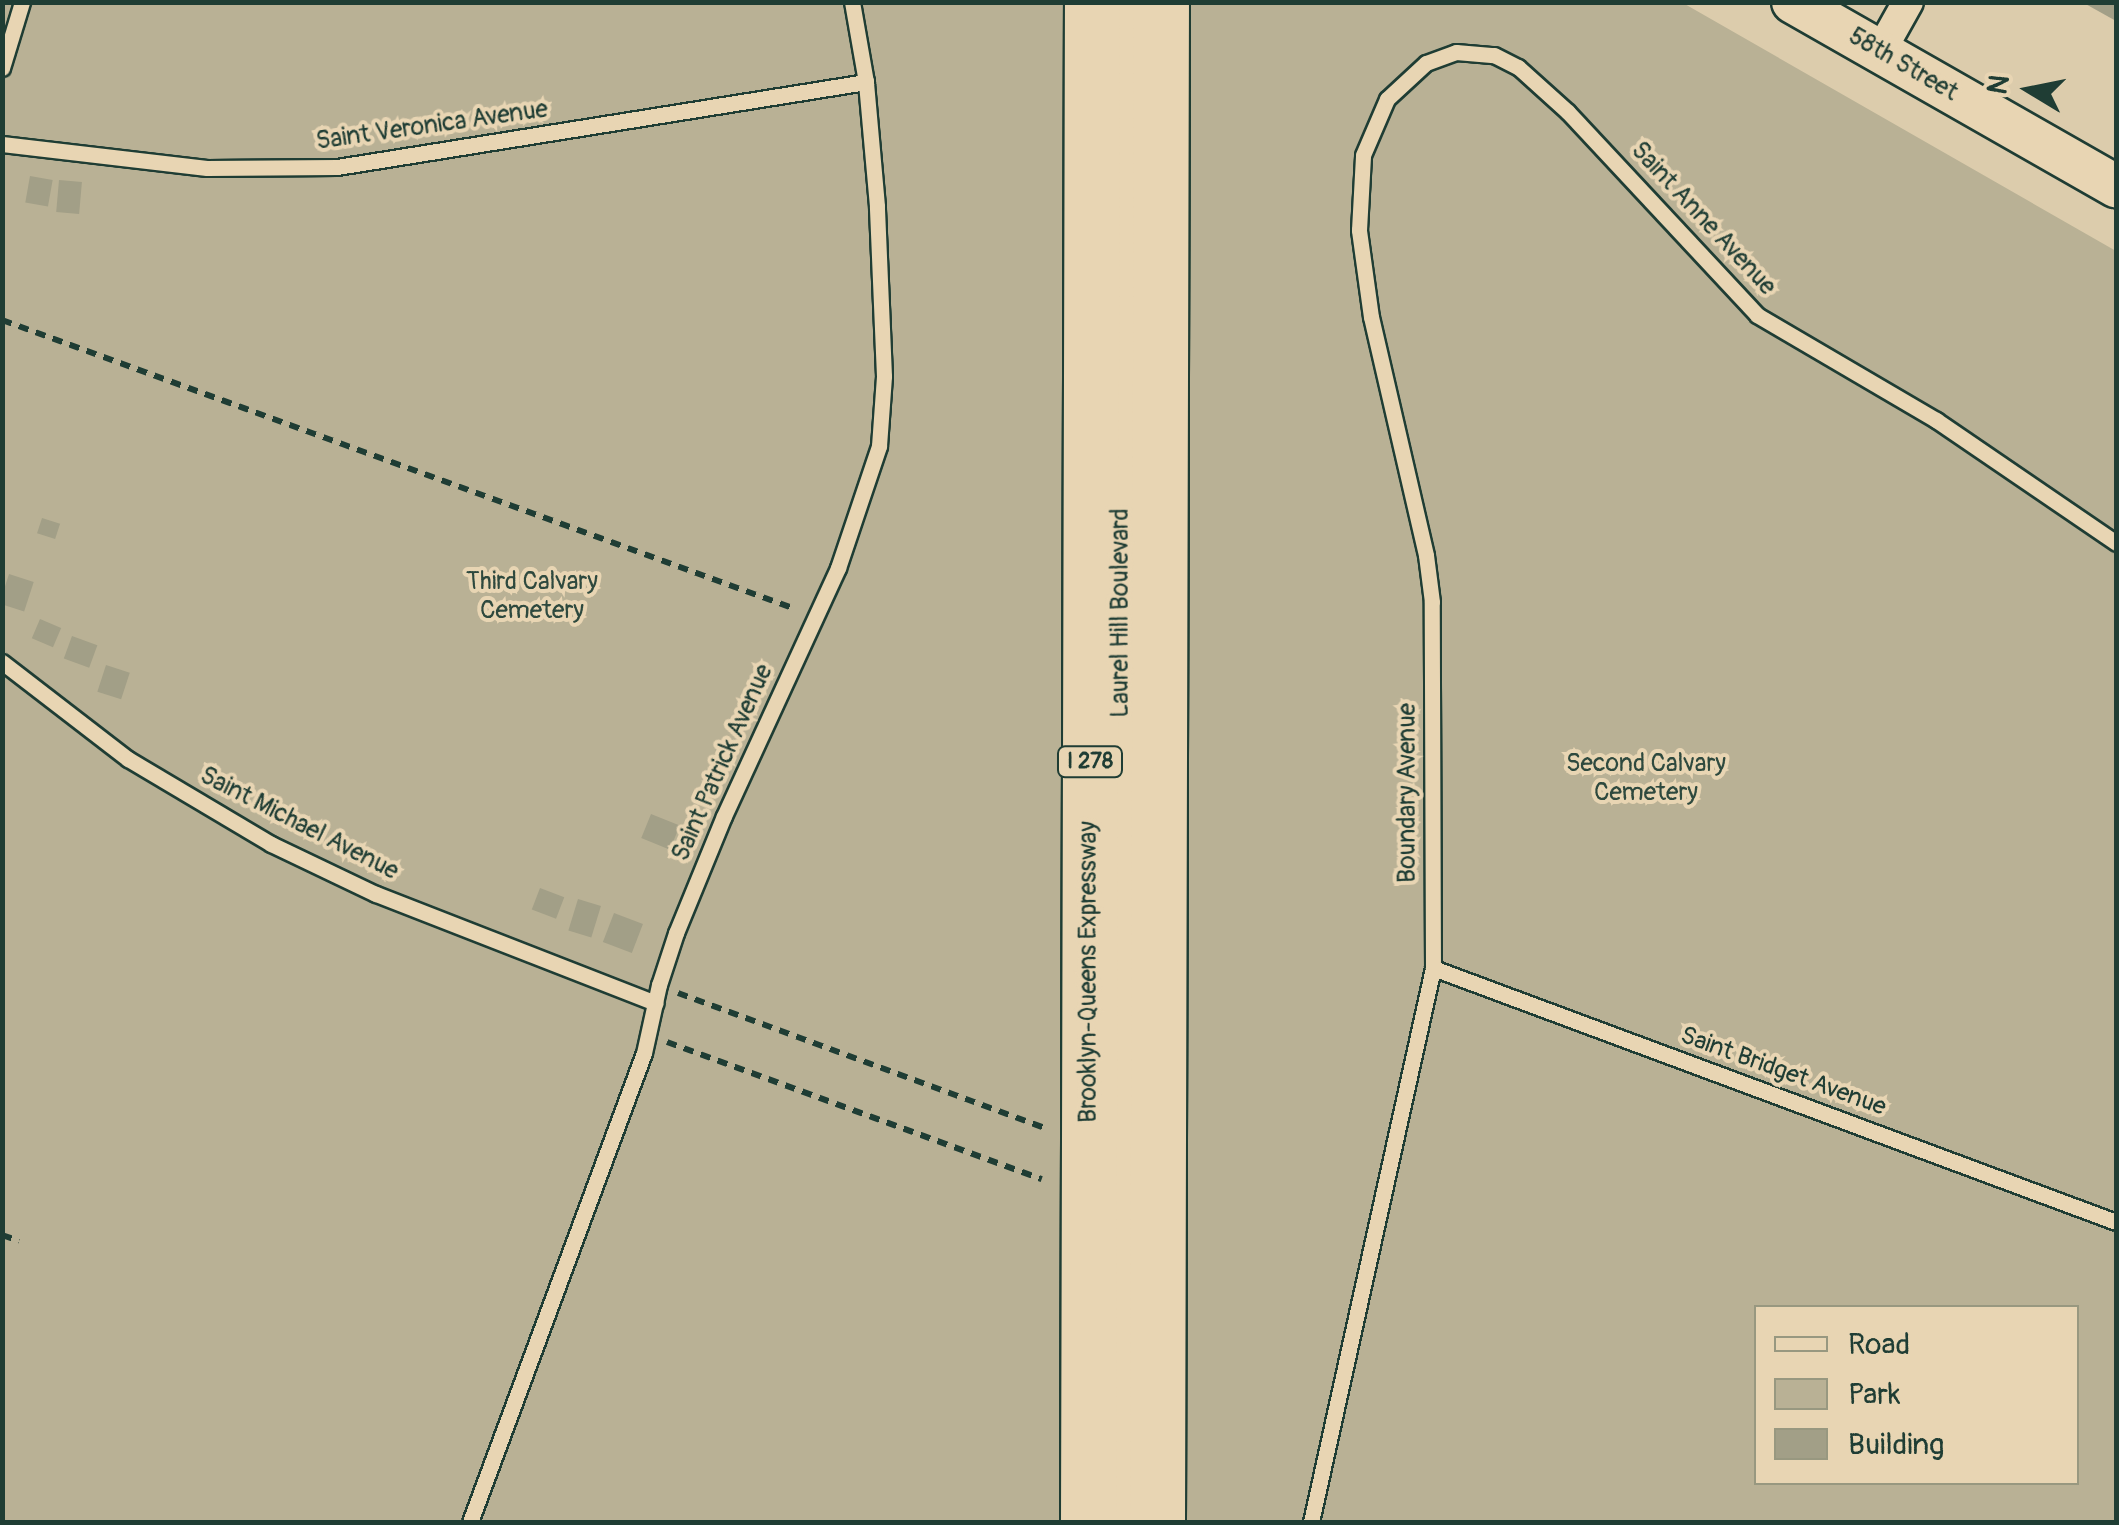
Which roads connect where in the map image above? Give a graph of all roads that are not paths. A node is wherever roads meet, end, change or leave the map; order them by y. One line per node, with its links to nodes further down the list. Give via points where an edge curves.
1 (22, 2): 9 (lane)
2 (852, 2): 11 (lane, Saint Patrick Avenue)
3 (1092, 2): 20 (highway, Brooklyn-Queens Expressway / I 278)
4 (1122, 2): 21 (main road, Laurel Hill Boulevard)
5 (1161, 2): 22 (highway, I 278)
6 (1793, 2): 8 (main road, 58th Street)
7 (1908, 2): 8 (street)
8 (1880, 52): 13 (main road, 58th Street)
9 (2, 68)
10 (1412, 73): 14 (lane, Saint Anne Avenue, via 1456,52 1494,55 1518,68 1568,112 1757,315 1948,428); 16 (lane, Boundary Avenue, via 1369,132 1358,202 1366,289 1432,602)
11 (866, 82): 12 (lane, Saint Veronica Avenue, via 337,167 207,168); 17 (lane, Saint Patrick Avenue, via 877,206 882,424 863,501 724,816)
12 (2, 144)
13 (2116, 186)
14 (2116, 543)
15 (2, 662): 17 (lane, Saint Michael Avenue, via 128,759 271,844 376,894)
16 (1433, 968): 18 (lane, Saint Bridget Avenue); 23 (lane, Boundary Avenue)
17 (655, 1004): 19 (lane, Saint Patrick Avenue)
18 (2116, 1222)
19 (470, 1522)
20 (1088, 1522)
21 (1118, 1522)
22 (1157, 1522)
23 (1312, 1522)

